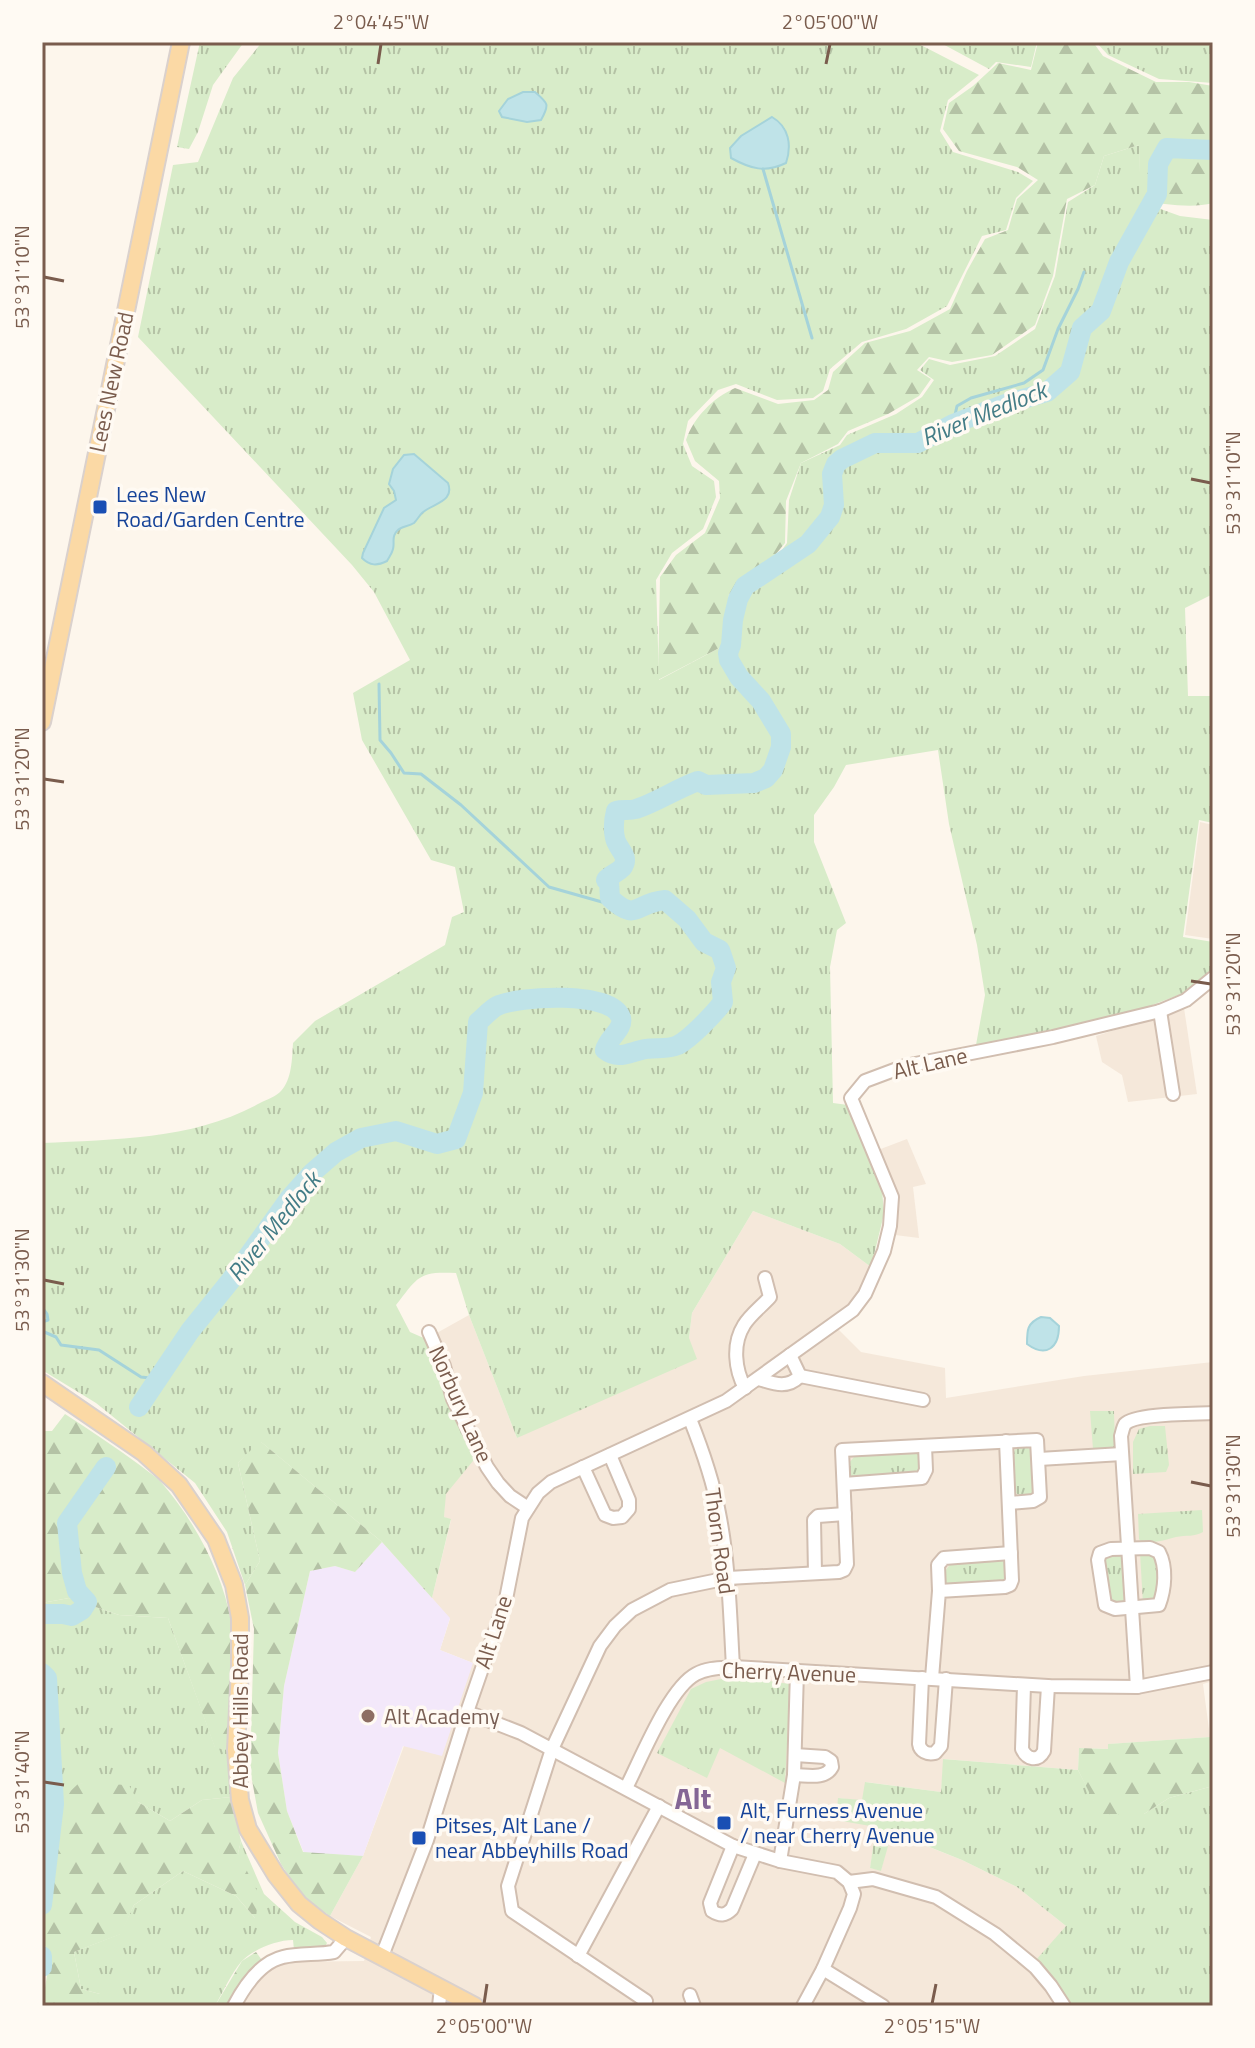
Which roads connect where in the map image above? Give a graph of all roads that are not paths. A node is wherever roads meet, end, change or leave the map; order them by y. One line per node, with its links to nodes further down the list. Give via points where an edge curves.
1 (181, 42): 2 (main road, Lees New Road)
2 (42, 722)
3 (1213, 978): 4 (street, Alt Lane, via 1186,1000)
4 (1160, 1011): 5 (street); 8 (street, Alt Lane, via 905,1066 865,1081 851,1098 892,1197 884,1251 853,1310)
5 (1173, 1094)
6 (765, 1278): 12 (street, via 770,1297 739,1335 736,1358)
7 (429, 1332): 24 (street, Norbury Lane, via 453,1399 487,1467 510,1496)
8 (790, 1355): 9 (street); 10 (street, Alt Lane)
9 (800, 1376): 10 (street, via 783,1386); 13 (street)
10 (759, 1379): 12 (street, Alt Lane)
11 (42, 1383): 50 (main road, Abbey Hills Road, via 156,1464 179,1485 216,1539 240,1618 236,1750 248,1829 299,1904)
12 (745, 1388): 15 (street, Alt Lane)
13 (923, 1400)
14 (1213, 1413): 18 (street, via 1131,1420 1121,1436)
15 (690, 1419): 19 (street, Alt Lane); 29 (street, Thorn Road, via 707,1461)
16 (1006, 1441): 17 (street); 20 (street, via 1037,1440); 23 (street)
17 (925, 1446): 22 (street, via 922,1478); 22 (street, via 842,1450)
18 (1122, 1454): 20 (street); 26 (street)
19 (610, 1455): 21 (street, Alt Lane); 21 (street, via 629,1500 622,1517 605,1515)
20 (1039, 1459): 23 (street, via 1040,1497)
21 (583, 1467): 24 (street, Alt Lane, via 551,1482)
22 (844, 1484): 25 (street)
23 (1010, 1503): 27 (street)
24 (528, 1508): 40 (street, Alt Lane, via 506,1599)
25 (845, 1514): 28 (street, via 814,1520); 28 (street, via 846,1568)
26 (1129, 1548): 31 (street); 31 (street, via 1103,1551 1098,1560 1105,1605); 31 (street, via 1153,1548 1163,1559 1159,1605)
27 (1011, 1553): 30 (street, via 944,1558 938,1565); 30 (street, via 1010,1585)
28 (815, 1573): 29 (street)
29 (728, 1578): 32 (street, Thorn Road); 41 (street, via 670,1590 632,1610 615,1626 600,1646)
30 (939, 1591): 35 (street)
31 (1133, 1607): 39 (street)
32 (733, 1667): 33 (street, Cherry Avenue); 44 (street, Cherry Avenue, via 706,1670 681,1686)
33 (797, 1671): 35 (street, Cherry Avenue); 42 (street)
34 (1213, 1672): 39 (street, Cherry Avenue)
35 (927, 1678): 36 (street, Cherry Avenue); 36 (street, via 919,1744 928,1754 941,1746)
36 (946, 1679): 37 (street, Cherry Avenue)
37 (1024, 1685): 38 (street, Cherry Avenue); 38 (street, via 1022,1749 1032,1759 1044,1751)
38 (1048, 1686): 39 (street, Cherry Avenue)
39 (1137, 1687)
40 (467, 1712): 41 (street); 51 (street, Alt Lane, via 427,1840)
41 (552, 1749): 44 (street); 52 (street, via 508,1886 512,1911)
42 (795, 1755): 43 (street); 43 (street, via 825,1757 832,1767 823,1775)
43 (794, 1775): 48 (street)
44 (626, 1788): 45 (street)
45 (659, 1806): 46 (street); 52 (street)
46 (733, 1846): 47 (street); 47 (street, via 710,1903 718,1915 732,1909)
47 (755, 1854): 48 (street)
48 (780, 1861): 49 (street, via 837,1872)
49 (851, 1888): 53 (street, via 850,1908); 61 (street, via 873,1879 936,1897 1035,1967)
50 (346, 1938): 51 (main road, Abbey Hills Road); 56 (street, via 334,1952 281,1957 261,1969)
51 (382, 1956): 54 (main road, Abbey Hills Road)
52 (578, 1956): 55 (street)
53 (823, 1969): 59 (street); 60 (street)
54 (441, 1988): 57 (street); 58 (main road, Abbey Hills Road)
55 (646, 2001)
56 (234, 2006)
57 (439, 2006)
58 (475, 2006)
59 (803, 2006)
60 (883, 2006)
61 (1064, 2006)

